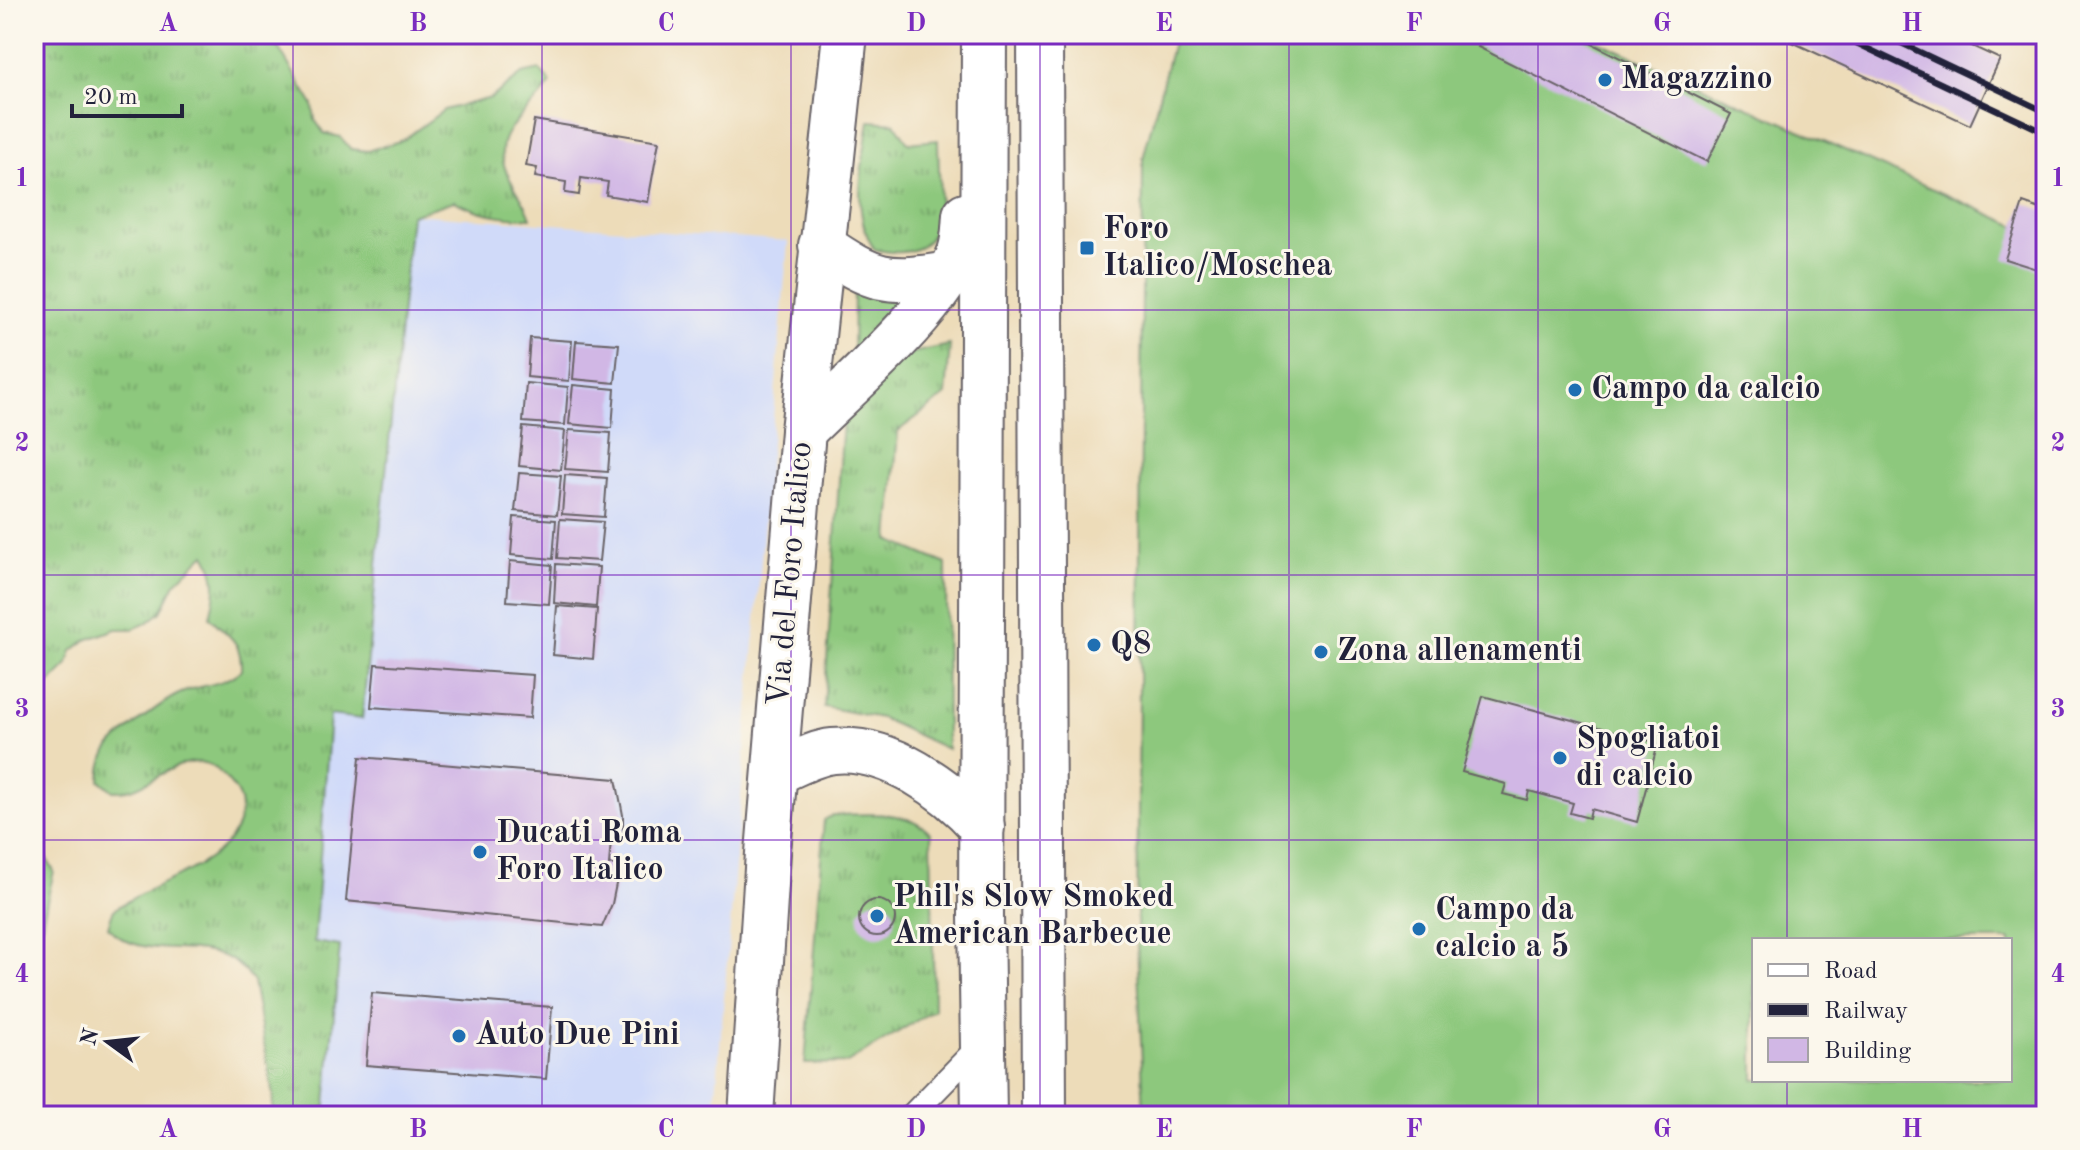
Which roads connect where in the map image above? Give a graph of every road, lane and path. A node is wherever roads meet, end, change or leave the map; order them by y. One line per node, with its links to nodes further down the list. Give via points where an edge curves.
1 (845, 34): 5 (main road, Via del Foro Italico)
2 (984, 34): 4 (main road)
3 (1040, 34): 14 (main road)
4 (984, 78): 6 (main road, via 968,133 962,249); 9 (main road)
5 (821, 245): 6 (main road, via 867,274 913,281); 7 (main road, Via del Foro Italico)
6 (951, 274): 7 (main road, via 911,323)
7 (803, 431): 8 (main road, Via del Foro Italico)
8 (776, 772): 9 (main road, via 836,750 865,753 923,777 951,795); 11 (main road, Via del Foro Italico)
9 (982, 827): 10 (main road)
10 (984, 1040): 12 (lane); 13 (main road)
11 (751, 1116)
12 (911, 1116)
13 (984, 1116)
14 (1044, 1116)

